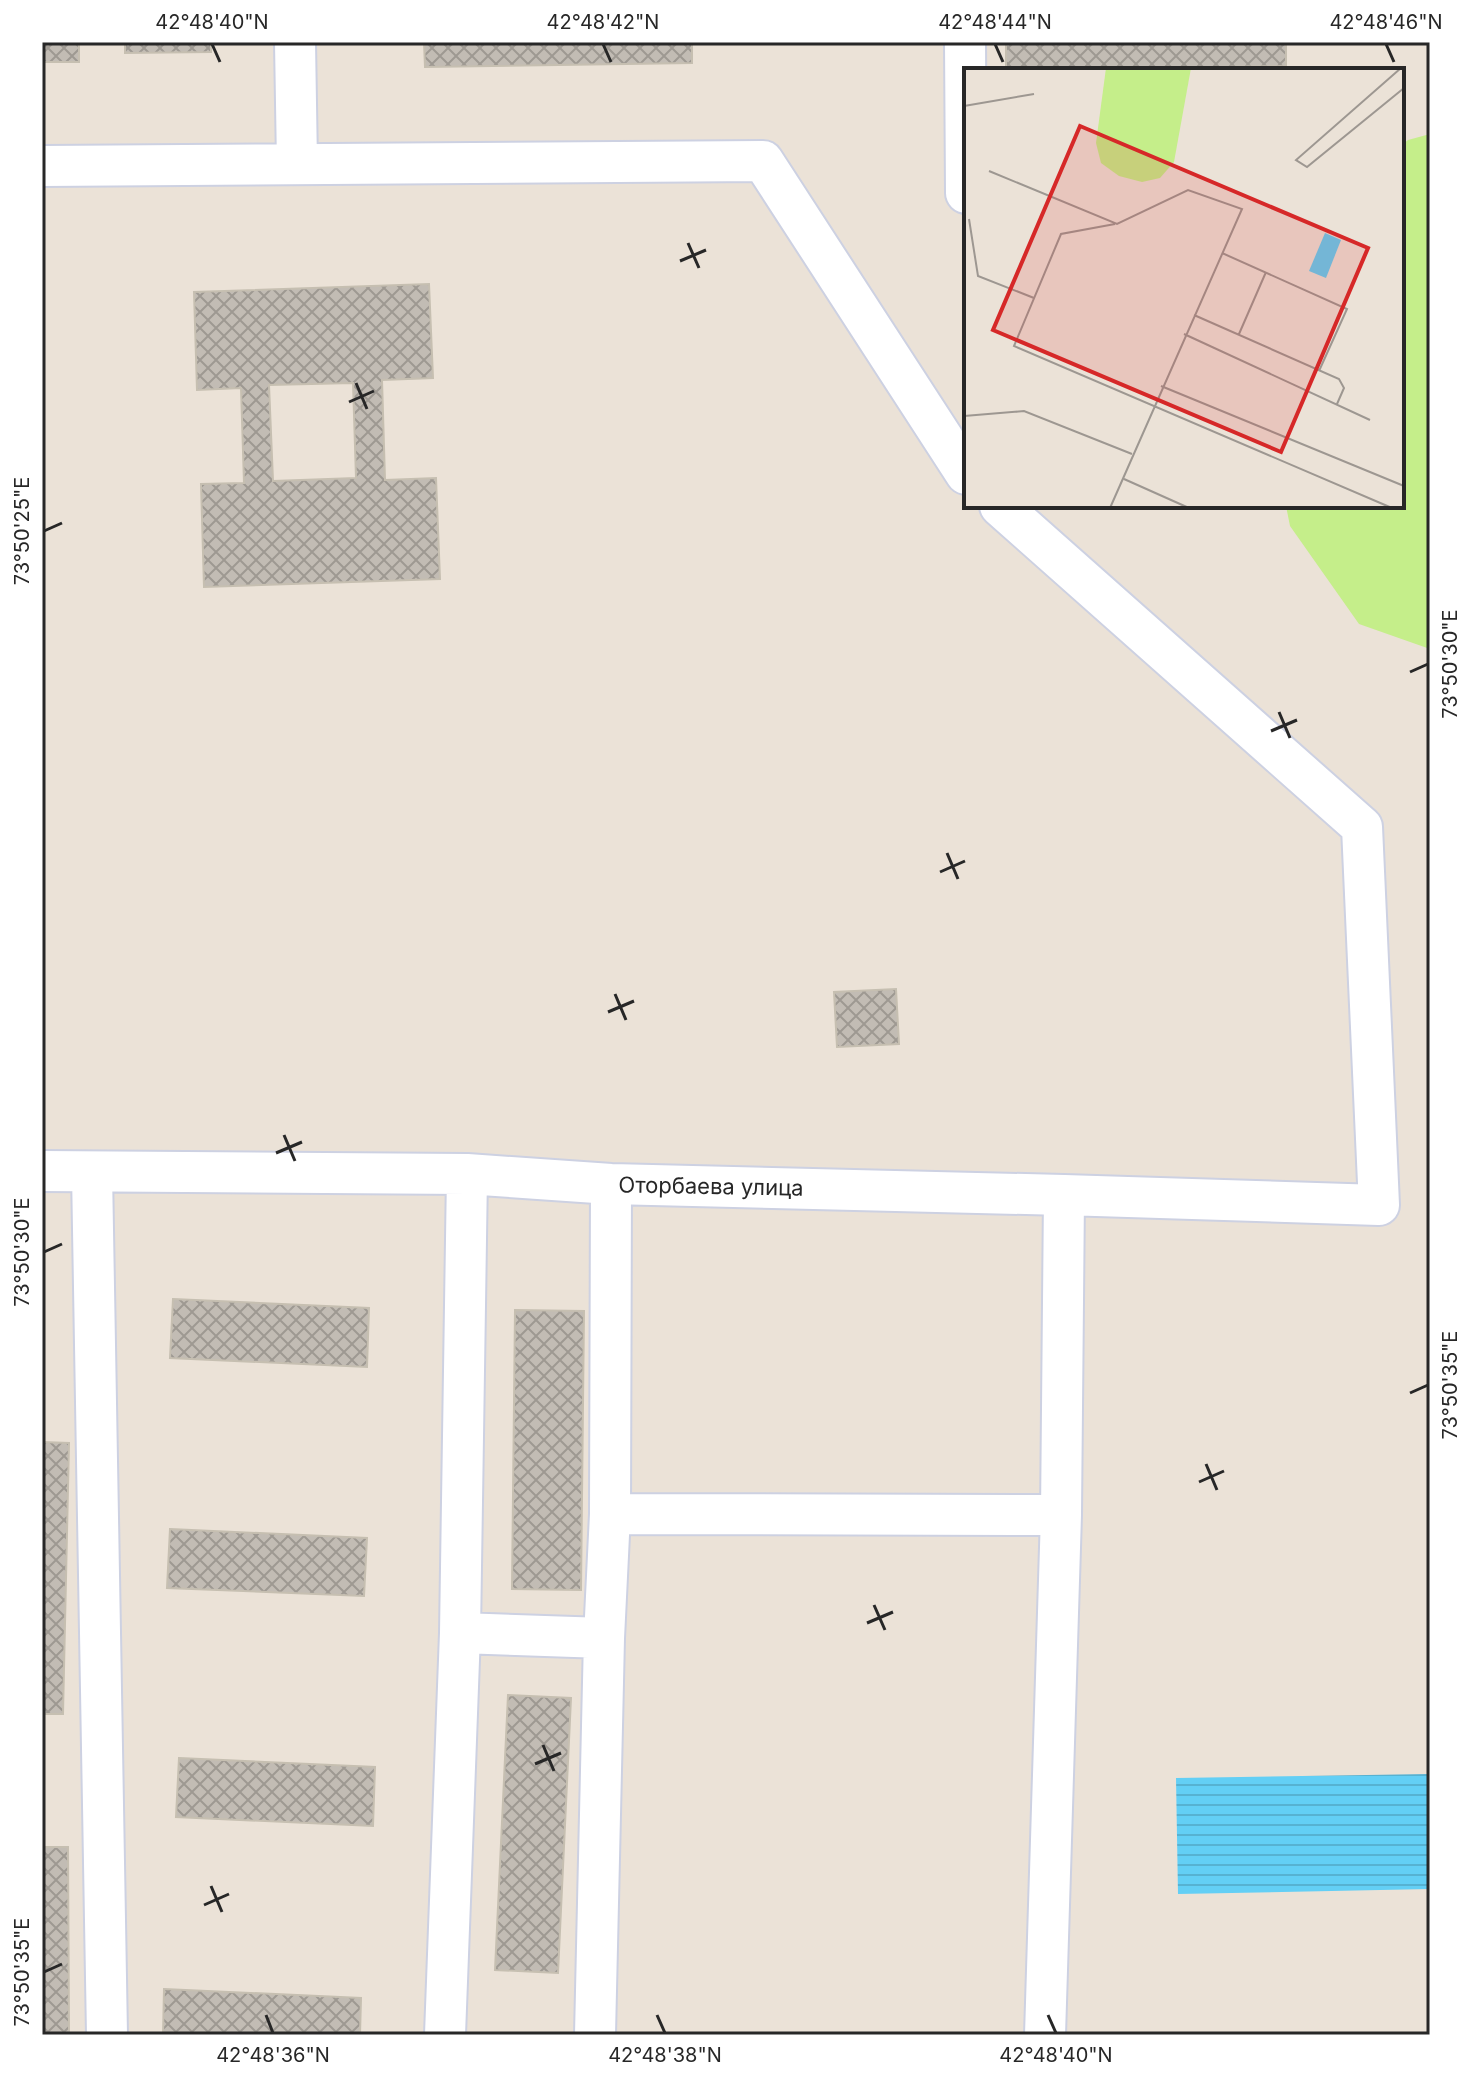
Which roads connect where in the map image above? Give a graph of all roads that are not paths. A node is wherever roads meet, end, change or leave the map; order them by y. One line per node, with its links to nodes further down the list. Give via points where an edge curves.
1 (295, 42): 4 (street)
2 (965, 42): 3 (street)
3 (965, 68)
4 (297, 164): 5 (street); 6 (street, via 763,161)
5 (42, 166)
6 (964, 471)
7 (1002, 508): 12 (street, Оторбаева улица, via 1362,827 1379,1205)
8 (42, 1171): 9 (street, Оторбаева улица)
9 (92, 1172): 10 (street, Оторбаева улица); 17 (street)
10 (467, 1174): 11 (street, Оторбаева улица); 15 (street)
11 (611, 1184): 12 (street, Оторбаева улица); 13 (street)
12 (1064, 1195): 14 (street)
13 (610, 1514): 14 (street); 16 (street)
14 (1061, 1515): 20 (street)
15 (460, 1633): 16 (street); 18 (street)
16 (604, 1638): 19 (street)
17 (107, 2035)
18 (445, 2035)
19 (595, 2035)
20 (1045, 2035)

